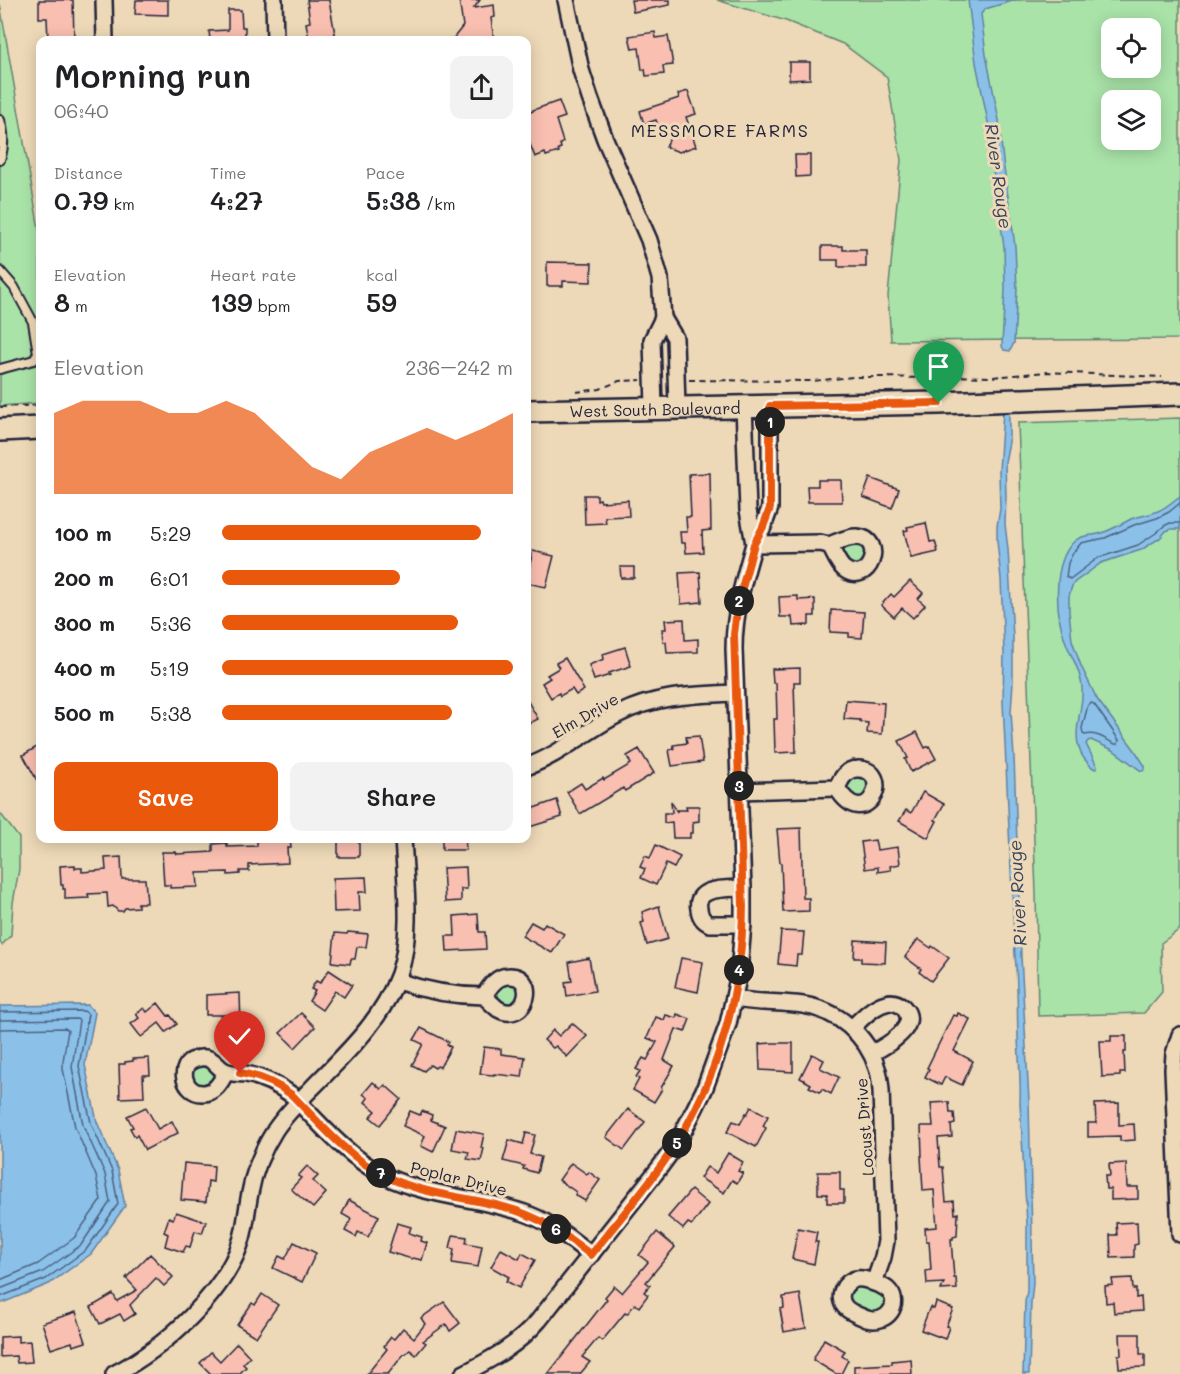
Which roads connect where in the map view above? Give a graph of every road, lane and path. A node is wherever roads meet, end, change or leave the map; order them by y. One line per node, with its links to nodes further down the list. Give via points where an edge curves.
1 (104, 0): 4 (street)
2 (274, 0): 5 (street)
3 (566, 0): 9 (street, via 590,98 656,260)
4 (105, 36)
5 (275, 36)
6 (0, 120): 7 (lane, via 4,145)
7 (0, 160)
8 (0, 272): 10 (lane, via 14,287 33,322)
9 (663, 318): 12 (street, via 675,338); 13 (street, via 652,340)
10 (36, 341)
11 (36, 356): 14 (lane)
12 (675, 363): 13 (street); 25 (street)
13 (653, 364): 24 (street)
14 (0, 369)
15 (1165, 377): 16 (path, via 1047,372 812,381)
16 (692, 380)
17 (637, 381): 18 (path, via 619,381 600,389)
18 (573, 392)
19 (1180, 394): 22 (main road, West South Boulevard)
20 (36, 405): 23 (path)
21 (744, 406): 22 (main road, West South Boulevard); 25 (main road, West South Boulevard); 29 (street, via 748,510)
22 (770, 406): 29 (street, via 770,508)
23 (0, 407)
24 (654, 408): 25 (main road, West South Boulevard); 26 (main road, West South Boulevard)
25 (677, 408)
26 (531, 411)
27 (36, 428): 28 (main road)
28 (0, 430)
29 (754, 544): 30 (street); 31 (street, via 735,618)
30 (830, 545)
31 (735, 693): 32 (street, Elm Drive, via 677,696 644,703); 34 (street)
32 (531, 765)
33 (837, 788): 34 (street)
34 (739, 791): 36 (street)
35 (403, 843): 38 (street, via 406,936)
36 (743, 888): 37 (street); 37 (street, via 709,891 698,906 701,917 710,924)
37 (743, 924): 40 (street)
38 (397, 981): 39 (street, via 441,993); 45 (street, via 385,1006 363,1035)
39 (484, 996)
40 (734, 999): 41 (street, Locust Drive, via 817,1008); 47 (street, via 712,1070 681,1136)
41 (852, 1028): 43 (street, Locust Drive); 43 (street, via 888,1002 905,1010 905,1030)
42 (1180, 1035): 46 (street, via 1173,1069)
43 (872, 1053): 48 (street, Locust Drive, via 881,1090 887,1225 883,1257)
44 (226, 1072): 45 (street, Poplar Drive, via 268,1080)
45 (298, 1102): 47 (street, Poplar Drive, via 354,1155 384,1175 417,1189 531,1216 563,1233); 49 (street, via 263,1152 253,1179 243,1236 224,1276 178,1330)
46 (1180, 1234)
47 (591, 1255): 50 (street, via 520,1340)
48 (874, 1282)
49 (114, 1374)
50 (463, 1374)

